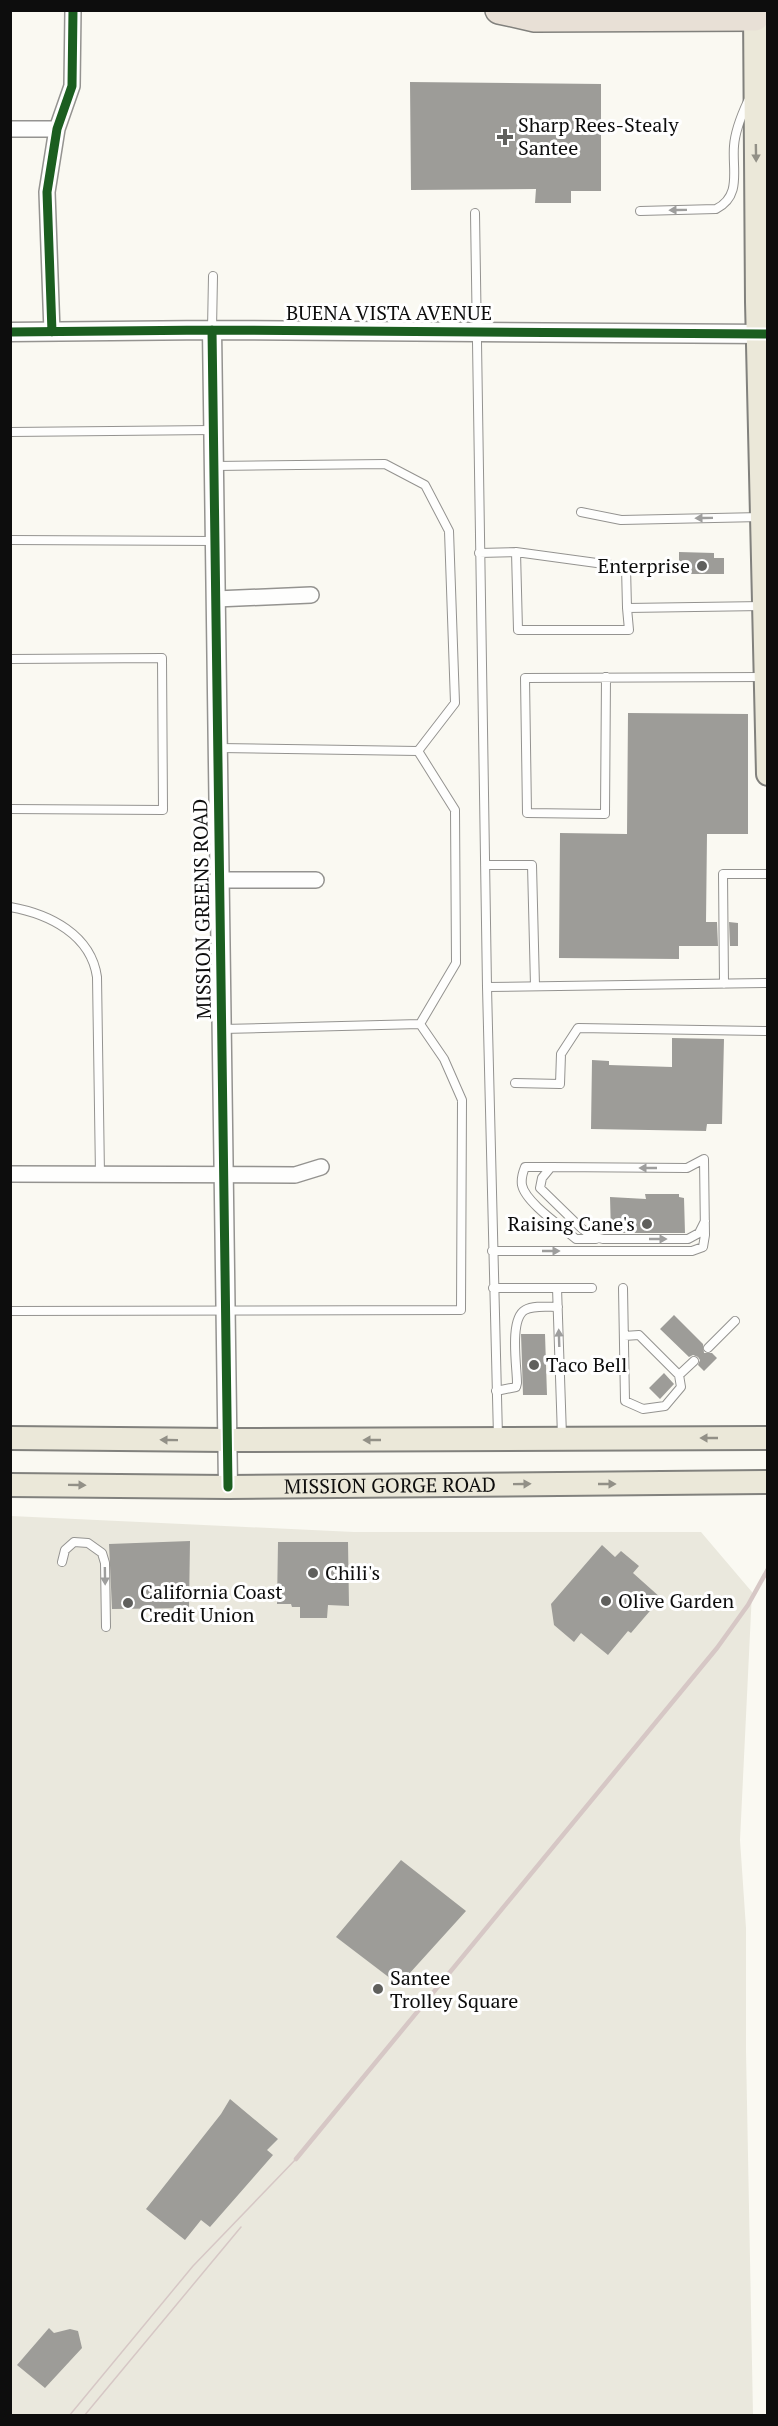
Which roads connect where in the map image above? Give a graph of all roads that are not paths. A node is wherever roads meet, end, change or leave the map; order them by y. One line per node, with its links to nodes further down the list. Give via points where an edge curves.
1 (73, 10): 6 (street, via 72,86)
2 (500, 10): 3 (highway, via 535,18)
3 (755, 14): 4 (main road)
4 (755, 86): 7 (lane, one-way to 7, via 734,144 734,190 726,204 716,209); 14 (main road, one-way to 14)
5 (10, 129): 6 (street)
6 (57, 129): 12 (street, via 47,192)
7 (640, 211)
8 (475, 213): 13 (lane)
9 (213, 276): 10 (lane)
10 (212, 330): 12 (street, BUENA VISTA AVENUE); 13 (street, BUENA VISTA AVENUE); 15 (street, MISSION GREENS ROAD)
11 (10, 332): 12 (street, BUENA VISTA AVENUE)
12 (52, 332)
13 (476, 332): 14 (street, BUENA VISTA AVENUE); 23 (lane)
14 (763, 334): 19 (main road)
15 (213, 430): 16 (lane); 17 (street, MISSION GREENS ROAD)
16 (10, 432)
17 (213, 466): 21 (street, MISSION GREENS ROAD); 32 (lane, via 385,464 425,485 449,531 455,704)
18 (581, 512): 19 (lane, one-way to 18, via 621,520)
19 (763, 517): 26 (main road)
20 (10, 540): 21 (lane)
21 (214, 541): 25 (street, MISSION GREENS ROAD)
22 (516, 552): 23 (lane); 27 (lane, via 626,567); 27 (lane, via 519,630 629,630)
23 (479, 553): 35 (lane)
24 (311, 595): 25 (street)
25 (216, 599): 31 (street, MISSION GREENS ROAD)
26 (764, 606): 27 (lane); 30 (main road)
27 (627, 608)
28 (10, 659): 34 (lane, via 162,658 163,810)
29 (606, 677): 29 (lane, via 525,678 527,813 605,814); 30 (lane)
30 (766, 677): 33 (main road)
31 (218, 748): 32 (lane); 37 (street, MISSION GREENS ROAD)
32 (418, 751): 44 (lane, via 455,810 456,822 456,963)
33 (768, 774)
34 (10, 809)
35 (485, 865): 42 (lane); 43 (lane, via 532,865)
36 (768, 874): 41 (lane, via 723,874)
37 (219, 880): 38 (street); 45 (street, MISSION GREENS ROAD)
38 (316, 880)
39 (10, 907): 51 (lane, via 61,926 82,941 95,961)
40 (768, 983): 41 (lane)
41 (724, 984): 43 (lane)
42 (487, 987): 43 (lane); 55 (lane)
43 (535, 987)
44 (420, 1024): 45 (lane); 62 (lane, via 444,1059 462,1100 461,1310)
45 (222, 1029): 52 (street, MISSION GREENS ROAD)
46 (768, 1031): 47 (lane, via 578,1029 561,1054 560,1084)
47 (515, 1083)
48 (321, 1167): 52 (street, via 295,1175)
49 (551, 1167): 53 (lane, one-way to 49, via 704,1159 687,1168); 54 (lane, via 540,1188 591,1236); 54 (lane, via 525,1167 522,1187 535,1204 576,1239)
50 (10, 1174): 51 (street)
51 (100, 1175): 52 (street)
52 (224, 1176): 62 (street, MISSION GREENS ROAD)
53 (705, 1221): 54 (lane, one-way to 53, via 688,1239 699,1233); 55 (lane, one-way to 53, via 692,1251 703,1247)
54 (603, 1239)
55 (492, 1251): 56 (lane)
56 (493, 1288): 57 (lane); 68 (lane)
57 (557, 1288): 58 (lane); 60 (lane)
58 (592, 1288)
59 (622, 1288): 64 (lane)
60 (558, 1307): 68 (lane, via 538,1307 521,1313 515,1326 518,1383 516,1388); 72 (lane, one-way to 60)
61 (10, 1311): 62 (lane)
62 (225, 1312): 73 (street, MISSION GREENS ROAD)
63 (735, 1321): 65 (lane)
64 (624, 1336): 67 (lane, via 639,1335); 67 (lane, via 625,1401 643,1409 665,1406 681,1387)
65 (708, 1348)
66 (694, 1361): 67 (lane)
67 (679, 1375)
68 (496, 1390): 71 (lane)
69 (10, 1438): 73 (main road, one-way to 69)
70 (768, 1438): 72 (main road, one-way to 72)
71 (498, 1439): 72 (main road); 73 (main road, one-way to 73)
72 (562, 1439)
73 (227, 1440): 76 (street, MISSION GREENS ROAD)
74 (768, 1482): 76 (main road, MISSION GORGE ROAD, one-way to 74)
75 (10, 1485): 76 (main road, MISSION GORGE ROAD, one-way to 76)
76 (228, 1487)
77 (62, 1562): 78 (lane, one-way to 78, via 64,1550 74,1542 88,1543 102,1553)
78 (106, 1627)

